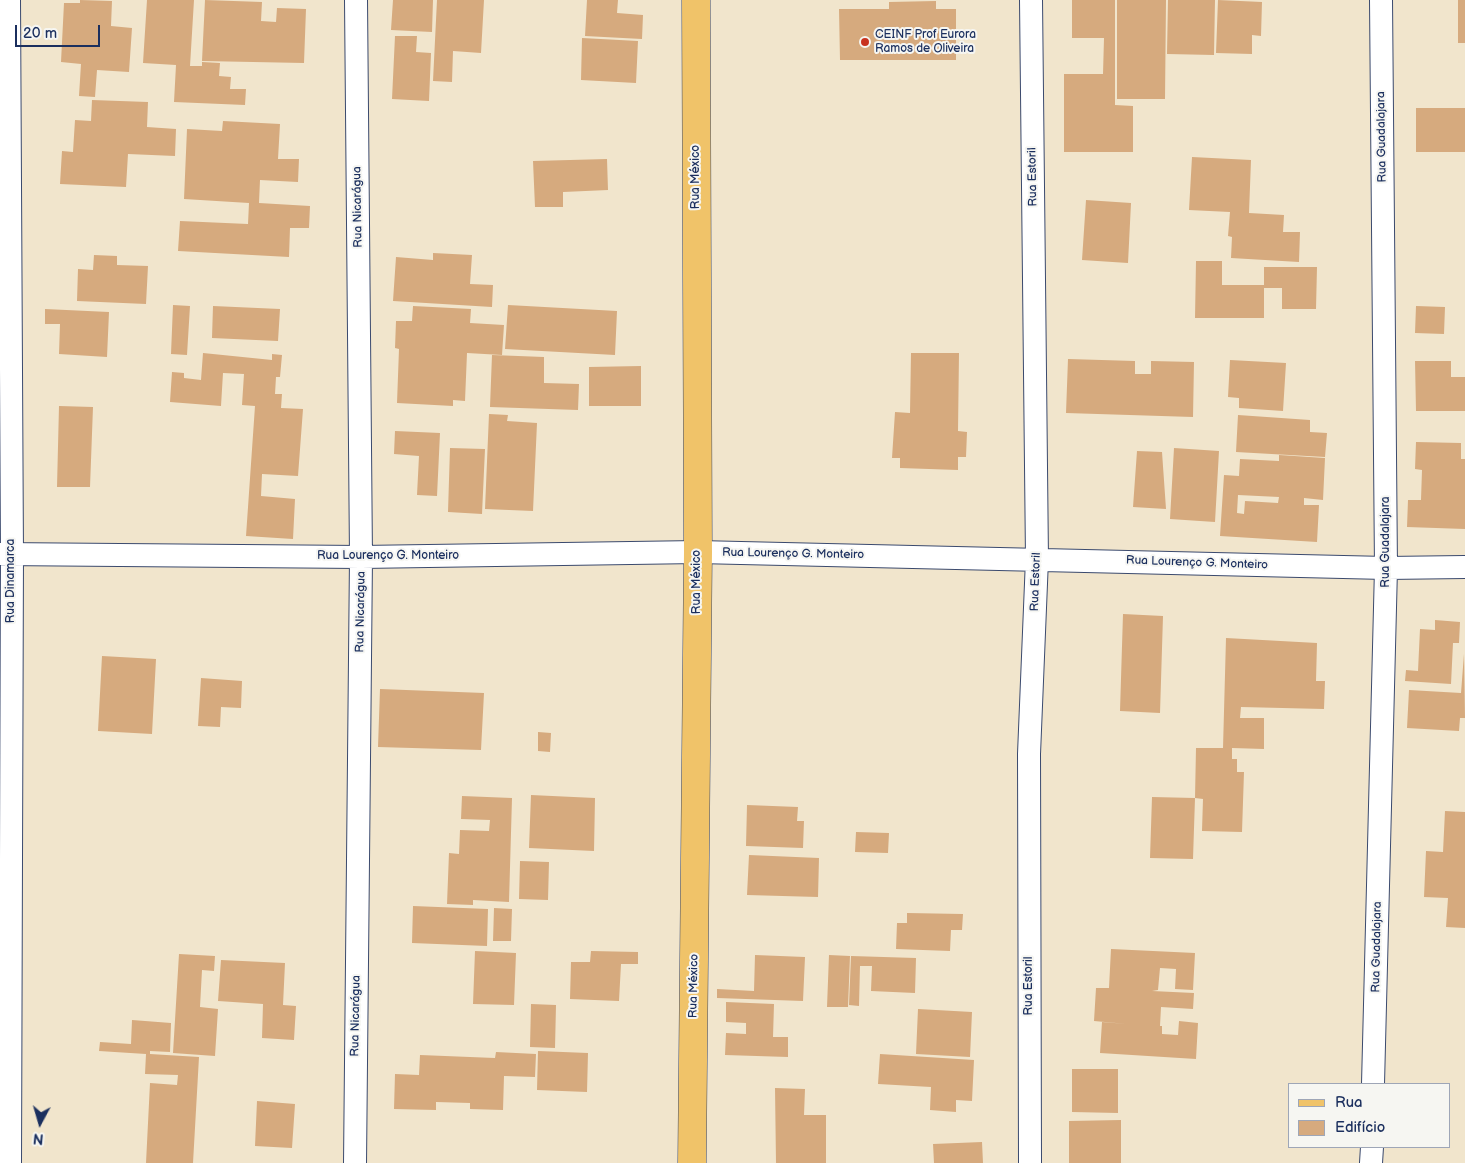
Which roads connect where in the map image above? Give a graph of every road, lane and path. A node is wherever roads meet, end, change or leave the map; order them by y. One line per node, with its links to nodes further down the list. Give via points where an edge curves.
1 (9, 0): 7 (street, Rua Dinamarca)
2 (356, 0): 8 (street, Rua Nicarágua)
3 (696, 0): 6 (main road, Rua México)
4 (1031, 0): 9 (street, Rua Estoril)
5 (1381, 0): 11 (street, Rua Guadalajara)
6 (698, 552): 8 (street, Rua Lourenço G. Monteiro); 9 (street, Rua Lourenço G. Monteiro); 16 (main road, Rua México)
7 (6, 554): 8 (street, Rua Lourenço G. Monteiro); 14 (street, Rua Dinamarca)
8 (361, 557): 15 (street, Rua Nicarágua)
9 (1037, 558): 11 (street, Rua Lourenço G. Monteiro); 17 (street, Rua Estoril, via 1029,754)
10 (1465, 567): 11 (street, Rua Lourenço G. Monteiro)
11 (1386, 568): 12 (street, Rua Guadalajara)
12 (1373, 1083)
13 (1372, 1148): 18 (street)
14 (10, 1163)
15 (355, 1163)
16 (692, 1163)
17 (1030, 1163)
18 (1372, 1163)

